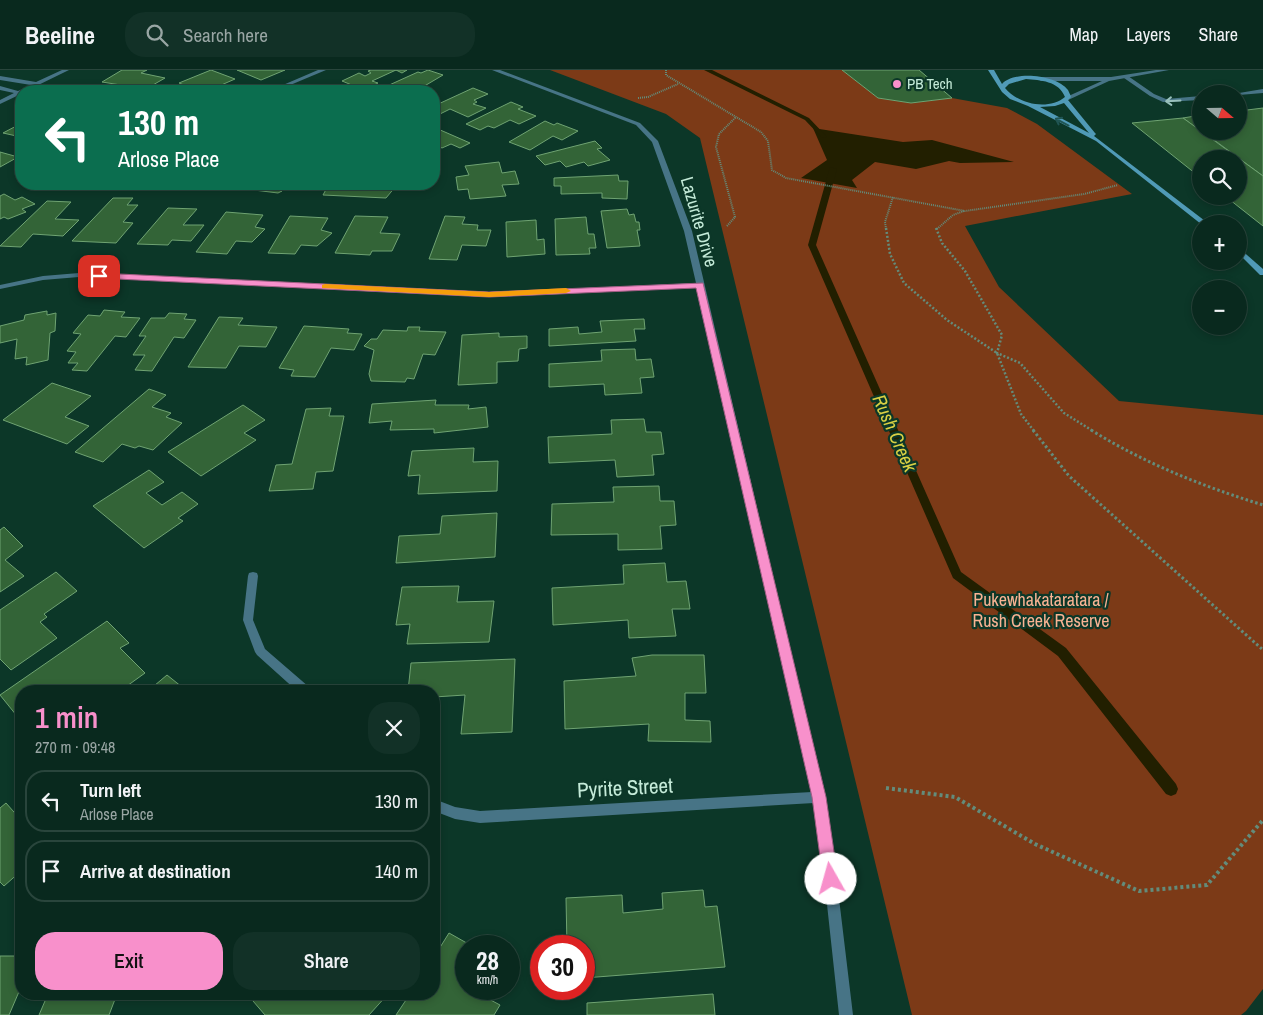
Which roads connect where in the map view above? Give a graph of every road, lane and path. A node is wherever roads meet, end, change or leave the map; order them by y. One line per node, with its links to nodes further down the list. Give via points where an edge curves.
1 (66, 70): 12 (street)
2 (323, 70): 14 (street)
3 (495, 70): 35 (street, Lazurite Drive, via 638,124 655,141 688,231)
4 (666, 70): 13 (path, via 666,75)
5 (991, 70): 16 (main road)
6 (1018, 70): 10 (main road)
7 (1166, 70): 8 (street)
8 (1126, 77): 11 (street); 22 (street, one-way to 8, via 1165,101)
9 (0, 78): 12 (street)
10 (1038, 78): 11 (street); 16 (main road, via 1013,79 1005,82); 23 (main road, via 1062,86 1067,92)
11 (1111, 79): 23 (street)
12 (36, 84)
13 (678, 84): 21 (path, via 648,97); 26 (path)
14 (287, 85)
15 (0, 88): 18 (street)
16 (1002, 88): 25 (main road, via 1010,97)
17 (1263, 90): 19 (street)
18 (15, 91)
19 (1248, 92)
20 (15, 95): 24 (street)
21 (630, 99)
22 (1192, 99)
23 (1066, 100): 25 (main road, via 1048,105); 27 (main road)
24 (0, 102)
25 (1027, 103): 27 (main road, one-way to 25)
26 (736, 117): 29 (path, via 761,132 768,141 772,170 786,178); 32 (path, via 720,134 716,147 732,198 734,217)
27 (1098, 140): 31 (main road)
28 (1123, 183): 30 (path, via 1084,194)
29 (893, 197): 30 (path); 37 (path, via 885,222 886,230 890,254 904,283 947,320)
30 (965, 211): 37 (path, via 953,215 936,228 942,243 965,271 1002,336)
31 (1194, 215)
32 (727, 226)
33 (1247, 258): 34 (main road)
34 (1263, 273)
35 (700, 285): 36 (street, via 489,294 79,275); 43 (street, Lazurite Drive)
36 (0, 287)
37 (997, 353): 38 (path, via 1020,363 1064,413 1126,452 1204,487); 40 (path, via 1021,414 1069,476)
38 (1263, 505)
39 (253, 576): 41 (street, via 248,620 261,652)
40 (1263, 650)
41 (298, 685)
42 (886, 788): 45 (path, via 955,797 1034,844 1139,891 1207,884)
43 (819, 797): 44 (street, Pyrite Street, via 480,817); 46 (street, Lazurite Drive)
44 (440, 808)
45 (1263, 820)
46 (846, 1015)

